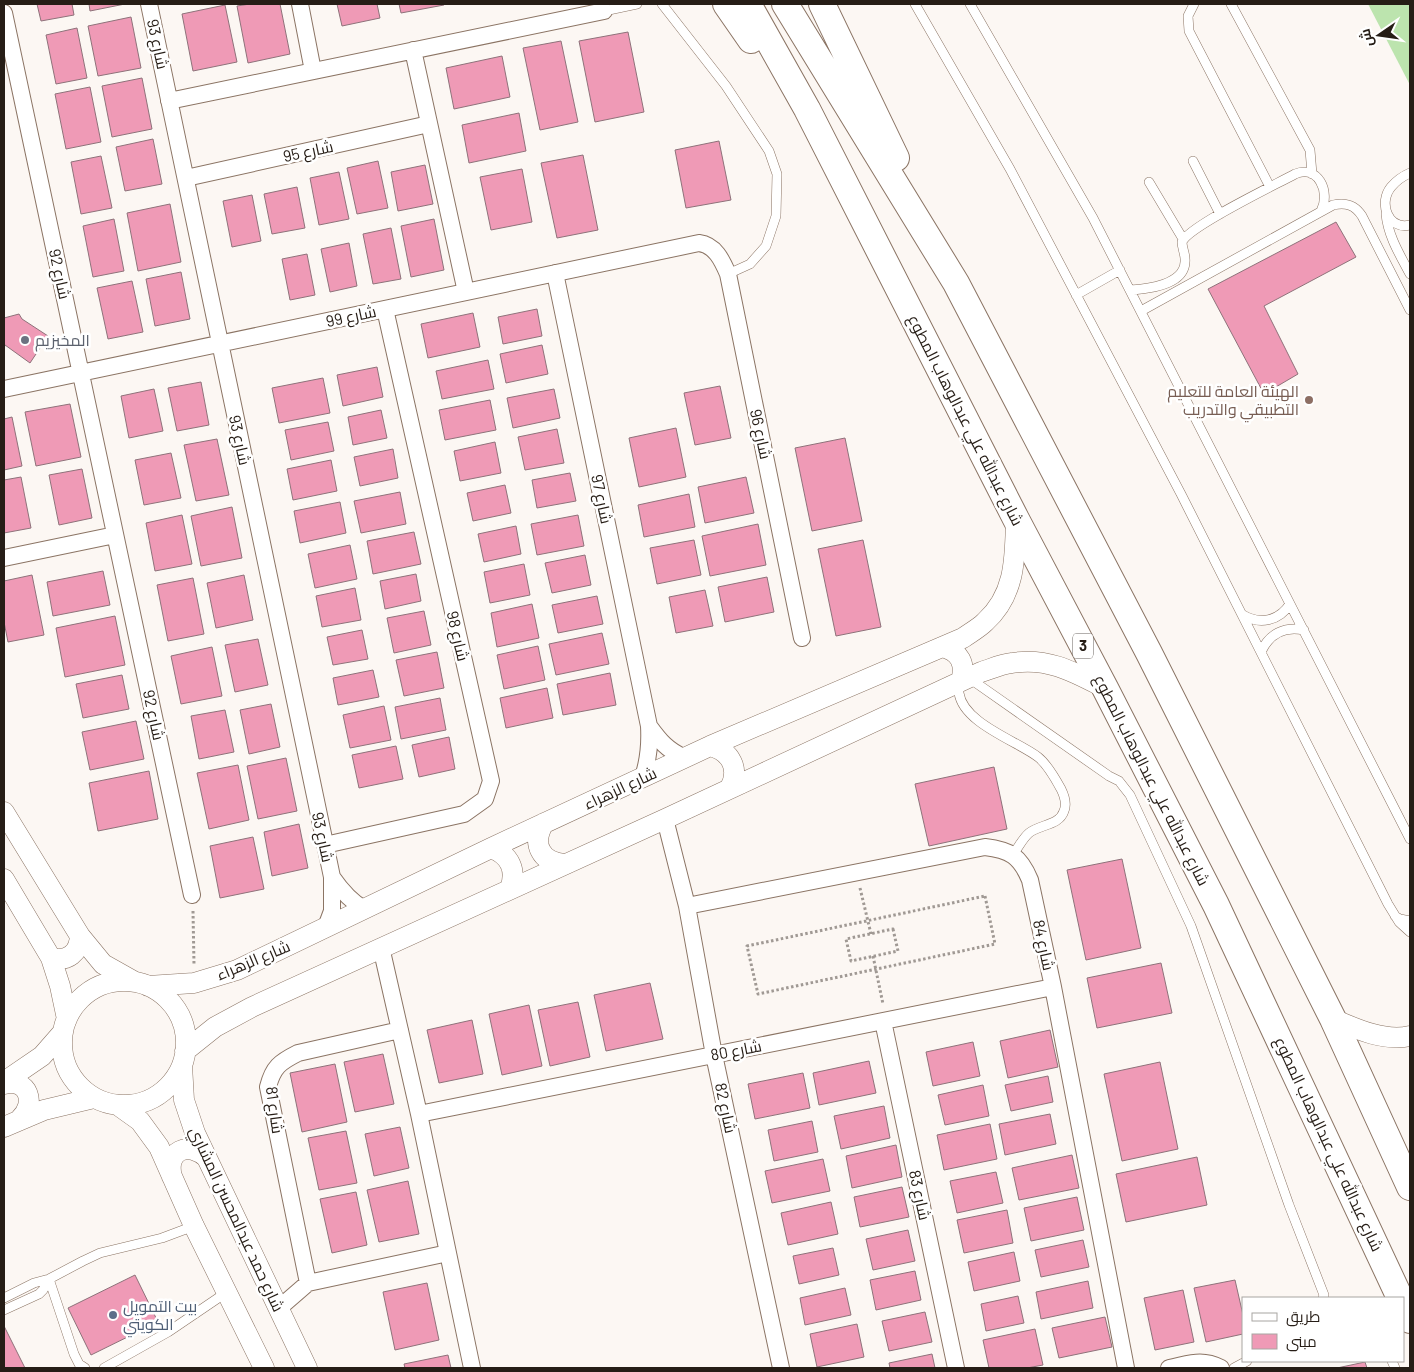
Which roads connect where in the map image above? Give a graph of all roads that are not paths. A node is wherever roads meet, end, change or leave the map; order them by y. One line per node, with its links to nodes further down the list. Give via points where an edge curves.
1 (150, 4): 18 (street, شارع 93)
2 (300, 4): 17 (street)
3 (637, 4): 13 (lane)
4 (662, 4): 35 (lane, via 726,86 769,152 777,174 776,216 766,246 750,264)
5 (726, 4): 19 (main road, via 763,56)
6 (748, 4): 19 (main road, شارع عبدالله علي عبدالوهاب المطوع / 3)
7 (785, 4): 37 (main road)
8 (822, 4): 37 (main road)
9 (915, 4): 40 (lane, via 1010,169)
10 (970, 4): 33 (lane, via 1094,218)
11 (1194, 4): 26 (lane, via 1188,16 1189,31)
12 (1231, 4): 23 (lane, via 1310,150)
13 (604, 10): 15 (street)
14 (4, 13): 16 (street, شارع 92)
15 (413, 50): 17 (street); 20 (street)
16 (8, 54): 45 (street, شارع 92)
17 (313, 71): 18 (street)
18 (169, 101): 24 (street, شارع 93)
19 (808, 109): 47 (main road, شارع عبدالله علي عبدالوهاب المطوع / 3)
20 (430, 124): 24 (street, شارع 95); 39 (street)
21 (1192, 161): 28 (lane)
22 (1410, 173): 29 (lane, via 1387,193)
23 (1312, 174): 26 (lane, via 1300,172); 27 (lane, via 1321,182 1326,194)
24 (186, 178): 44 (street, شارع 93)
25 (1149, 182): 31 (lane)
26 (1270, 187): 28 (lane)
27 (1321, 211): 42 (lane, via 1344,203 1357,210); 43 (lane)
28 (1220, 214): 31 (lane)
29 (1386, 214): 30 (lane, via 1395,224); 36 (lane, via 1388,230)
30 (1410, 225)
31 (1183, 239): 38 (lane, via 1185,266 1174,280 1156,287)
32 (699, 243): 34 (street, شارع 99); 35 (street, شارع 96, via 715,251)
33 (1120, 270): 38 (lane); 40 (lane)
34 (555, 273): 39 (street, شارع 99); 58 (street, شارع 97)
35 (728, 274): 53 (street, شارع 96)
36 (1410, 274)
37 (956, 283): 86 (main road, via 1149,653)
38 (1130, 290): 43 (lane)
39 (466, 292): 41 (street, شارع 99)
40 (1076, 294): 51 (lane)
41 (385, 309): 44 (street, شارع 99); 67 (street, شارع 98, via 491,781 485,799 464,814)
42 (1410, 310)
43 (1141, 311): 50 (lane)
44 (220, 343): 45 (street, شارع 99); 67 (street, شارع 93)
45 (81, 373): 46 (street, شارع 99); 48 (street, شارع 92)
46 (4, 389)
47 (1016, 519): 54 (street, شارع الزهراء, via 1015,561 1002,603 985,622 963,638); 57 (main road, شارع عبدالله علي عبدالوهاب المطوع / 3)
48 (115, 535): 49 (street); 74 (street, شارع 92)
49 (4, 558)
50 (1290, 604): 51 (lane, via 1282,613 1266,621); 52 (lane)
51 (1243, 615): 55 (lane)
52 (1304, 630): 55 (lane, via 1278,632); 66 (lane)
53 (802, 638)
54 (942, 647): 56 (street, via 958,655); 59 (street, شارع الزهراء)
55 (1261, 652): 77 (lane)
56 (965, 679): 57 (street, via 1011,663 1034,662 1055,664); 62 (street); 69 (lane, via 959,693 963,704 989,729 1040,758 1065,802 1060,818 1030,832); 106 (lane, via 1120,781 1130,796 1191,926 1286,1196)
57 (1105, 688): 107 (main road, شارع عبدالله علي عبدالوهاب المطوع / 3, via 1216,905)
58 (649, 726): 60 (street, شارع 97, via 671,751); 61 (street, شارع 97, via 649,760)
59 (710, 746): 60 (street, شارع الزهراء); 62 (street, via 725,752 734,765 734,781)
60 (685, 758): 61 (street, شارع الزهراء)
61 (644, 777): 65 (street, شارع الزهراء)
62 (730, 788): 64 (street)
63 (4, 812): 81 (street)
64 (665, 819): 70 (street); 75 (street, شارع 82)
65 (544, 824): 68 (street, شارع الزهراء); 70 (street, via 539,830 539,847 556,863)
66 (1410, 839)
67 (324, 845): 71 (street, شارع 93)
68 (491, 848): 73 (street, via 506,856 510,864 513,872); 76 (street, شارع الزهراء)
69 (1013, 854): 75 (street, via 985,847); 85 (street, شارع 84, via 1024,866 1030,880)
70 (564, 864): 73 (street)
71 (332, 877): 76 (street, شارع 93, via 353,903); 79 (street, شارع 93, via 332,911)
72 (4, 879): 83 (street)
73 (510, 889): 82 (street)
74 (192, 895)
75 (687, 906): 91 (street, شارع 82)
76 (364, 909): 79 (street, شارع الزهراء)
77 (1395, 916): 78 (lane); 80 (lane)
78 (1410, 921)
79 (326, 927): 84 (street, شارع الزهراء, via 237,970 194,983)
80 (1410, 932)
81 (80, 936): 83 (street, via 77,950 72,955 66,959); 84 (street, via 103,964)
82 (381, 948): 89 (street); 92 (street, via 215,1027)
83 (51, 958): 88 (street, via 60,986)
84 (142, 984): 88 (street, via 122,981 103,985 86,994 73,1008); 92 (street, via 160,993 182,1020 186,1037)
85 (1053, 987): 87 (street, شارع 80); 121 (street, شارع 84)
86 (1333, 1019): 90 (street, via 1367,1034); 100 (main road)
87 (883, 1021): 91 (street, شارع 80); 120 (street, شارع 83)
88 (65, 1026): 93 (street, via 42,1056); 94 (street, via 64,1061 71,1076)
89 (400, 1030): 96 (street); 104 (street, شارع 81, via 298,1053 285,1059 271,1076 268,1087)
90 (1410, 1036)
91 (714, 1055): 96 (street, شارع 80); 119 (street, شارع 82)
92 (184, 1058): 95 (street, via 176,1078 160,1094 141,1103); 98 (street, شارع حمد عبدالمحسن المشاري, via 184,1100)
93 (4, 1083): 97 (street, via 20,1085 30,1102 27,1112)
94 (94, 1098): 95 (street); 97 (street, via 44,1110)
95 (119, 1106): 99 (street, via 140,1121 159,1147)
96 (419, 1114): 102 (street)
97 (12, 1123)
98 (206, 1158): 99 (street, via 189,1148 179,1151 172,1158); 110 (street, شارع حمد عبدالمحسن المشاري)
99 (172, 1178): 101 (street)
100 (1410, 1187)
101 (194, 1226): 103 (lane, via 162,1238 100,1253); 105 (street)
102 (448, 1254): 104 (street); 118 (street)
103 (50, 1279): 108 (lane); 111 (lane, via 38,1294); 114 (lane, via 74,1354)
104 (308, 1283): 110 (street)
105 (227, 1291): 115 (lane, via 168,1332); 116 (street)
106 (1326, 1297)
107 (1400, 1297)
108 (4, 1298)
109 (1404, 1306): 112 (main road)
110 (278, 1309): 117 (street, شارع حمد عبدالمحسن المشاري)
111 (4, 1310)
112 (1410, 1320)
113 (1245, 1362): 124 (lane)
114 (85, 1368)
115 (104, 1368)
116 (264, 1368)
117 (307, 1368)
118 (472, 1368)
119 (781, 1368)
120 (956, 1368)
121 (1126, 1368)
122 (1169, 1368): 123 (street, via 1197,1362 1209,1362)
123 (1221, 1368)
124 (1234, 1368)

